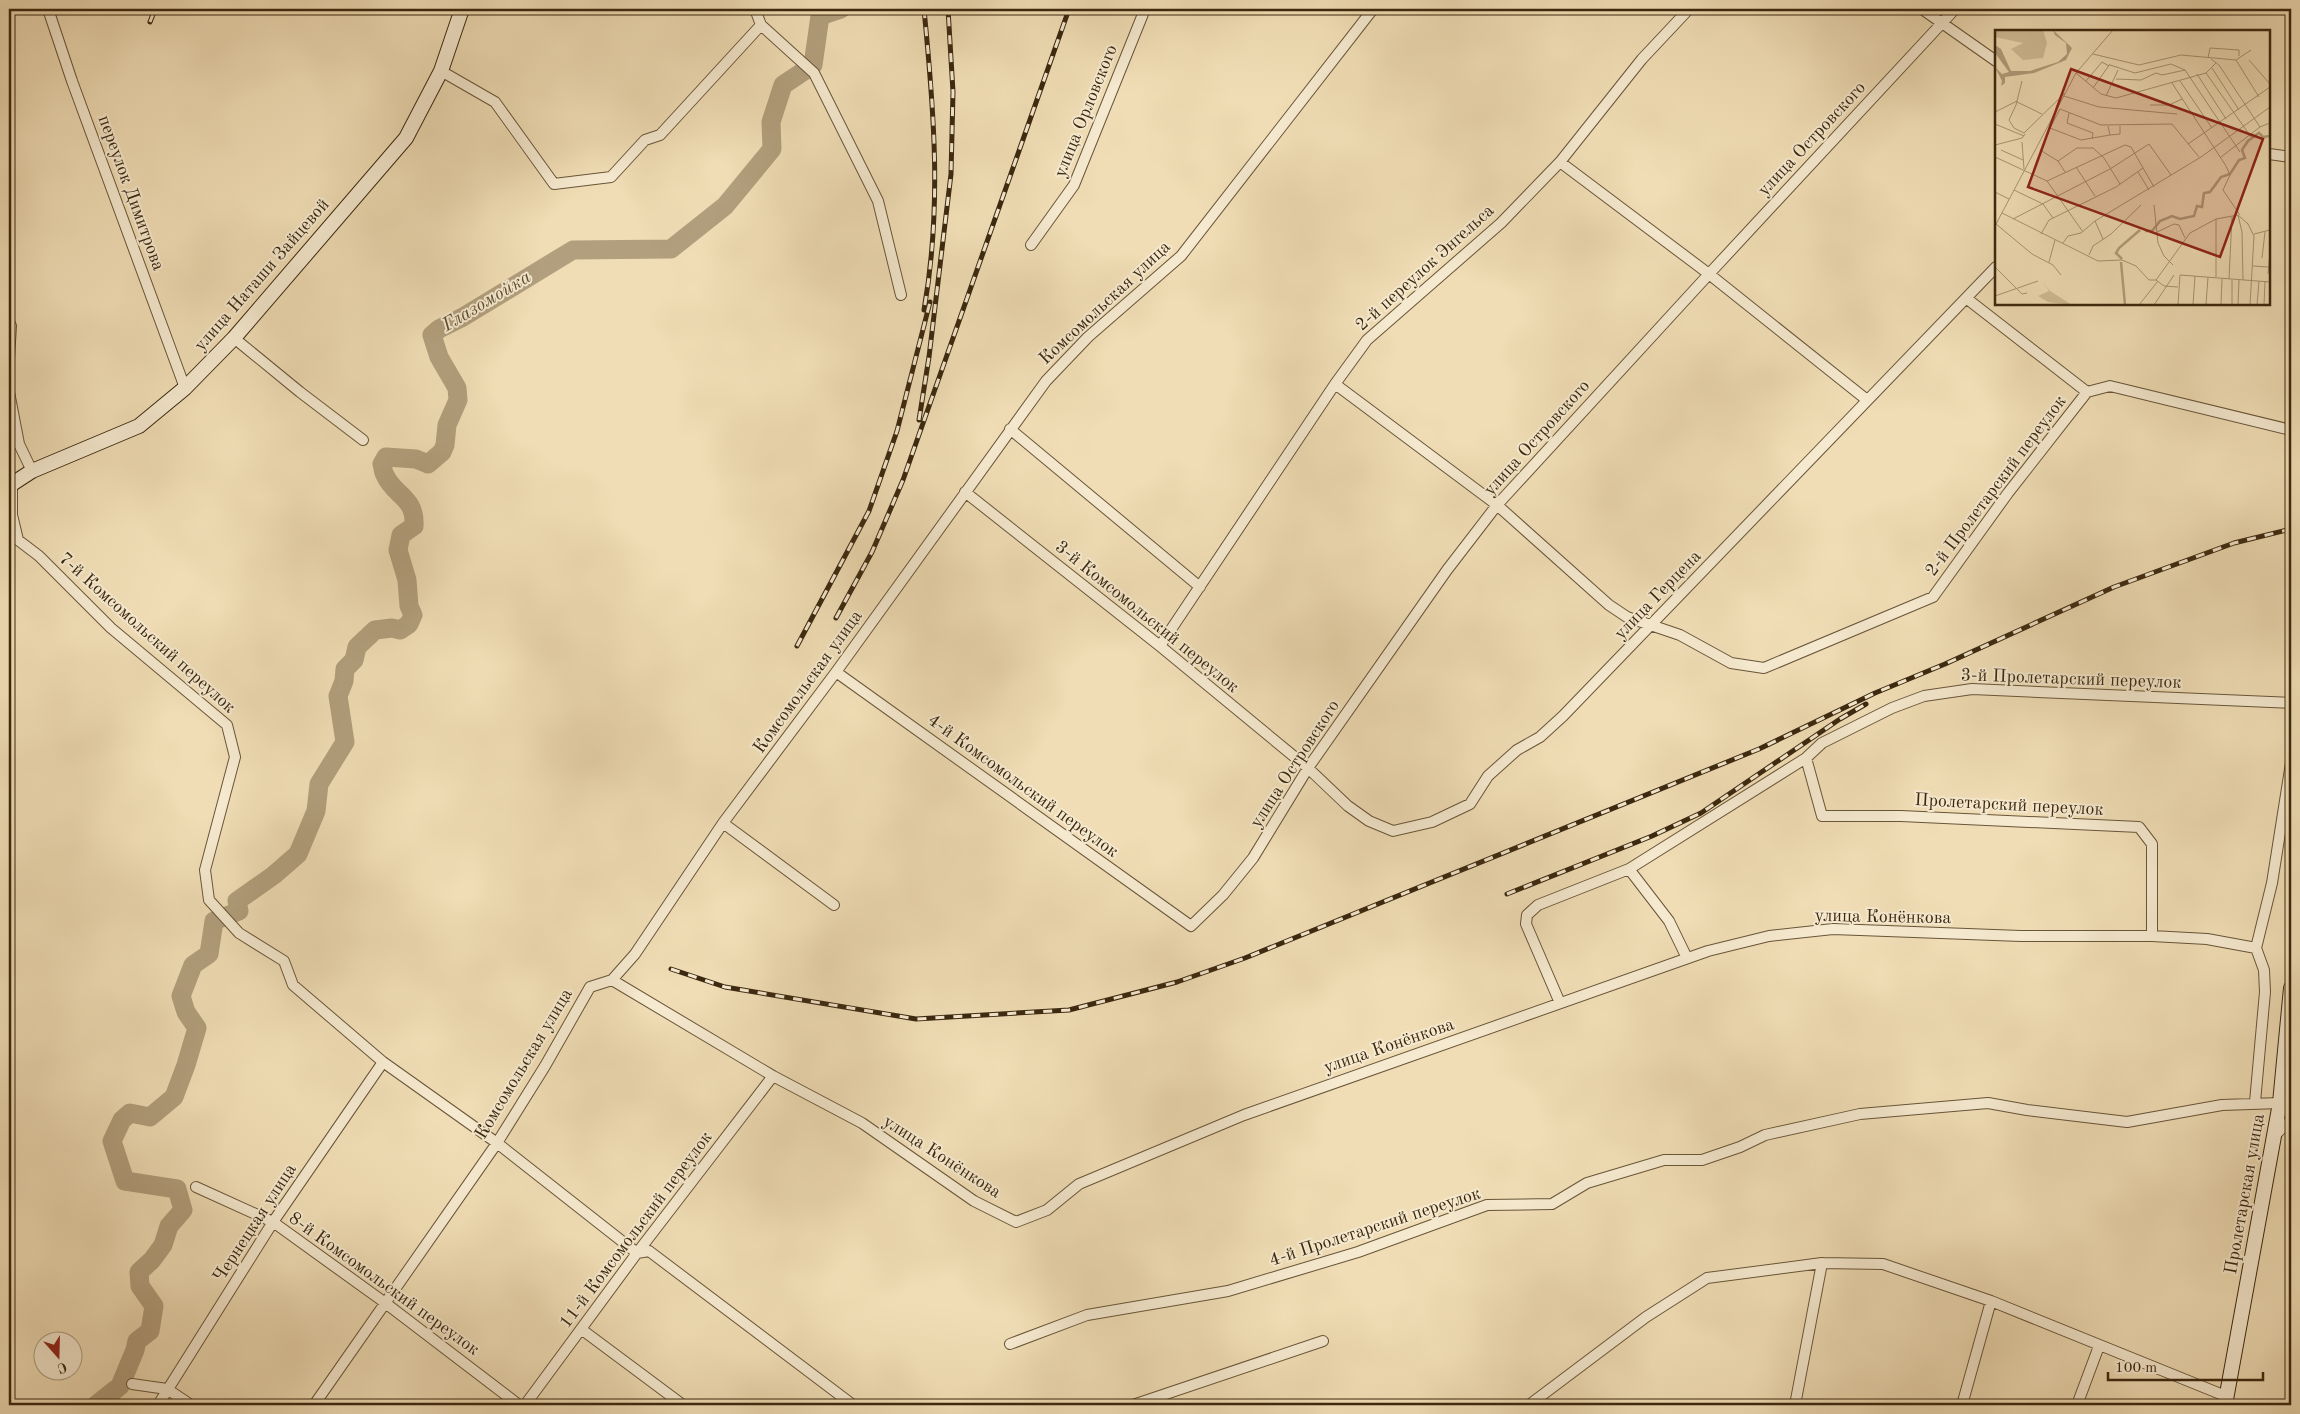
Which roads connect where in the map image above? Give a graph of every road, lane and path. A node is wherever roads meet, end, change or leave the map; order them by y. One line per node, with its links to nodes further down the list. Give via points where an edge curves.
1 (48, 9): 25 (street, переулок Димитрова)
2 (462, 9): 12 (street, улица Наташи Зайцевой)
3 (755, 9): 10 (street)
4 (1145, 9): 16 (street, улица Орловского, via 1074,185)
5 (1373, 9): 29 (street, Комсомольская улица, via 1181,256 1088,337 1046,381)
6 (1689, 9): 15 (street, 2-й переулок Энгельса, via 1642,59)
7 (1922, 9): 9 (street)
8 (1955, 9): 9 (street, улица Островского)
9 (1943, 22): 11 (street); 18 (street, улица Островского)
10 (761, 25): 12 (street, via 660,135 645,140 611,177 554,184 495,102); 19 (street, via 814,73 878,201)
11 (1995, 59)
12 (441, 71): 22 (street, улица Наташи Зайцевой, via 406,138)
13 (2270, 154): 14 (street)
14 (2291, 157)
15 (1560, 162): 18 (street); 24 (street, 2-й переулок Энгельса, via 1501,223 1367,340)
16 (1031, 245)
17 (1995, 268): 20 (street, улица Герцена)
18 (1708, 274): 28 (street); 35 (street, улица Островского)
19 (901, 295)
20 (1966, 298): 27 (street, 2-й Пролетарский переулок); 28 (street, улица Герцена)
21 (9, 322): 23 (street)
22 (234, 338): 25 (street, улица Наташи Зайцевой); 31 (street)
23 (9, 358)
24 (1335, 384): 35 (street); 37 (street, 2-й переулок Энгельса)
25 (185, 388): 32 (street, улица Наташи Зайцевой, via 138,426)
26 (9, 392): 32 (street, via 18,444)
27 (2087, 392): 30 (street, 2-й Пролетарский переулок, via 2110,386); 38 (street, 2-й Пролетарский переулок, via 1933,597 1764,668 1731,663)
28 (1867, 400): 38 (street, улица Герцена)
29 (1010, 429): 34 (street, Комсомольская улица); 37 (street)
30 (2291, 430)
31 (363, 440)
32 (32, 471): 33 (street, улица Наташи Зайцевой)
33 (10, 485): 36 (street)
34 (965, 492): 39 (street, 3-й Комсомольский переулок); 40 (street, Комсомольская улица)
35 (1497, 505): 38 (street, via 1609,605 1627,616); 44 (street, улица Островского, via 1447,570)
36 (13, 539): 55 (street, 7-й Комсомольский переулок, via 39,556 111,628 227,725 235,757 205,870 209,900 239,933 284,961 293,985)
37 (1200, 587): 39 (street, 2-й переулок Энгельса)
38 (1653, 624): 44 (street, улица Герцена, via 1563,716 1488,776 1470,804 1432,822 1393,831 1369,821)
39 (1160, 646): 44 (street, 3-й Комсомольский переулок)
40 (836, 672): 45 (street, Комсомольская улица); 48 (street, 4-й Комсомольский переулок)
41 (2291, 703): 42 (street, 3-й Пролетарский переулок, via 1972,689 1924,696 1892,708 1822,743)
42 (1806, 758): 46 (street, 3-й Пролетарский переулок); 49 (street, Пролетарский переулок, via 1822,816 1901,816 2139,827 2152,844)
43 (2291, 763): 50 (street, via 2272,883)
44 (1308, 768): 48 (street, улица Островского, via 1253,858 1224,895)
45 (723, 823): 47 (street); 52 (street, Комсомольская улица, via 635,954)
46 (1629, 868): 51 (street, via 1669,921); 54 (street, 3-й Пролетарский переулок, via 1538,905 1526,915 1526,924)
47 (834, 905)
48 (1191, 926)
49 (2152, 936): 50 (street, улица Конёнкова, via 2207,939); 51 (street, улица Конёнкова, via 2021,936 1833,929 1769,936)
50 (2256, 948): 57 (street, Пролетарская улица, via 2264,970 2265,992)
51 (1687, 958): 54 (street, улица Конёнкова)
52 (612, 980): 56 (street, улица Конёнкова); 61 (street, Комсомольская улица, via 590,986)
53 (2291, 988): 58 (street, Пролетарская улица)
54 (1560, 1003): 56 (street, улица Конёнкова, via 1253,1112 1079,1184 1048,1210 1016,1222 974,1201 862,1123)
55 (383, 1062): 61 (street, 7-й Комсомольский переулок); 63 (street, Чернецкая улица)
56 (773, 1076): 64 (street, 11-й Комсомольский переулок)
57 (2255, 1102): 58 (street, 4-й Пролетарский переулок); 70 (street, 4-й Пролетарский переулок, via 2127,1122 1988,1103 1860,1114 1765,1135 1702,1160 1664,1160 1587,1183 1552,1204 1487,1206 1358,1252 1228,1291 1087,1315)
58 (2280, 1103): 60 (street, Пролетарская улица)
59 (2291, 1120): 60 (street)
60 (2273, 1137): 74 (street, Пролетарская улица)
61 (497, 1142): 64 (street, 7-й Комсомольский переулок); 67 (street, Комсомольская улица)
62 (196, 1186): 63 (street, 8-й Комсомольский переулок)
63 (273, 1222): 67 (street, 8-й Комсомольский переулок); 73 (street, Чернецкая улица)
64 (637, 1253): 68 (street, 11-й Комсомольский переулок); 81 (street, 7-й Комсомольский переулок, via 649,1251)
65 (1822, 1263): 66 (street, via 1883,1264); 83 (street, via 1707,1278 1646,1317); 84 (street)
66 (1991, 1301): 71 (street); 85 (street)
67 (384, 1302): 77 (street, Комсомольская улица); 78 (street, 8-й Комсомольский переулок)
68 (581, 1329): 79 (street, 11-й Комсомольский переулок); 80 (street)
69 (1323, 1341): 82 (street)
70 (1010, 1344)
71 (2099, 1346): 74 (street); 86 (street)
72 (132, 1384): 73 (street)
73 (167, 1389): 75 (street, Чернецкая улица); 76 (street)
74 (2227, 1401)
75 (158, 1405)
76 (191, 1405)
77 (314, 1405)
78 (520, 1405)
79 (526, 1405)
80 (683, 1405)
81 (853, 1405)
82 (1133, 1405)
83 (1529, 1405)
84 (1795, 1405)
85 (1962, 1405)
86 (2076, 1405)

